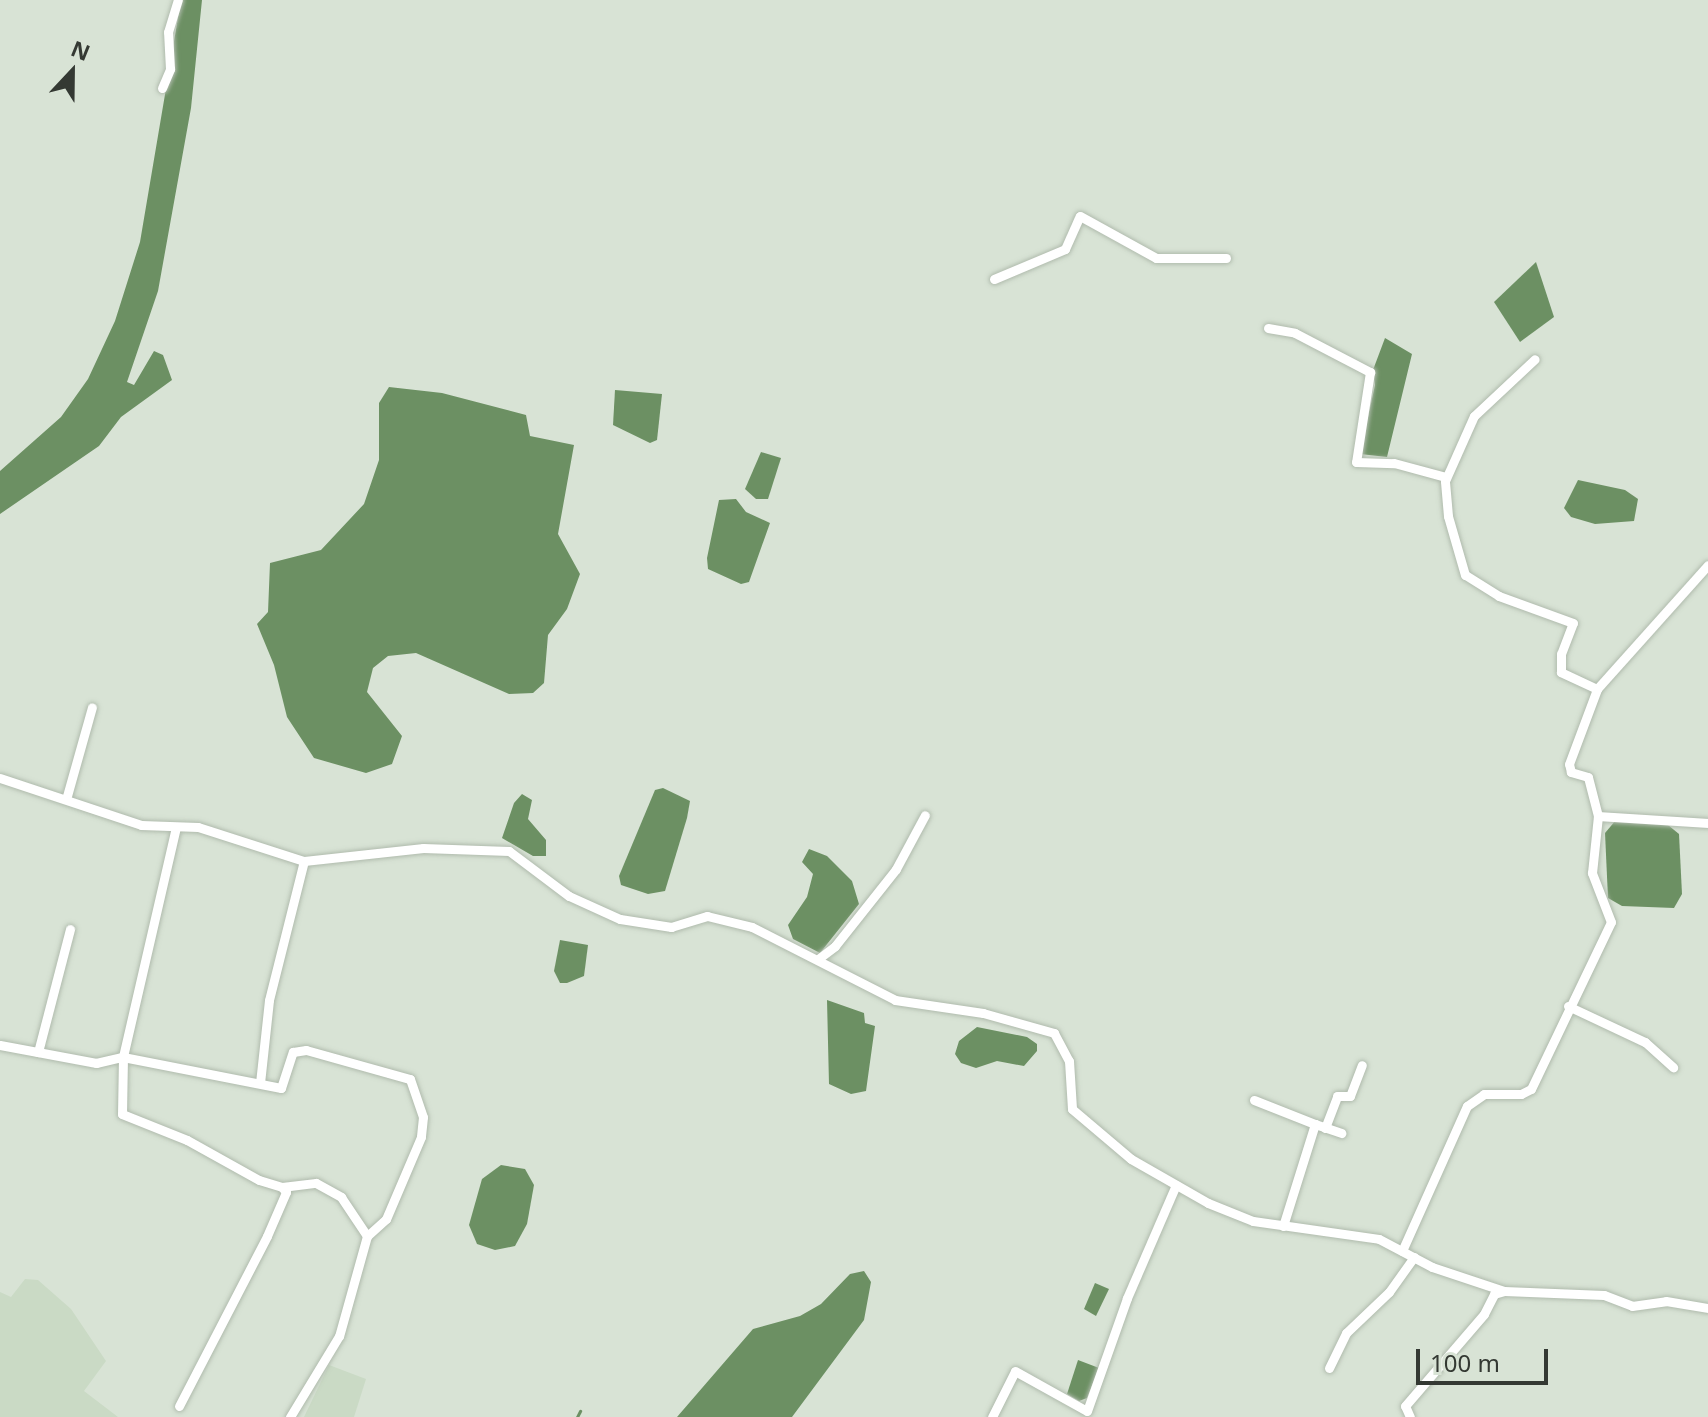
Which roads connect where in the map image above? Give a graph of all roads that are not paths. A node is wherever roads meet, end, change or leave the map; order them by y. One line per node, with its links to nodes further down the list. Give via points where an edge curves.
1 (178, 0): 2 (street, via 168,32 170,69)
2 (162, 88)
3 (1226, 258): 4 (street, via 1156,258 1080,216 1065,249)
4 (994, 279)
5 (1268, 328): 7 (street, via 1295,333 1370,372 1356,462 1394,463)
6 (1535, 359): 7 (street, via 1474,416)
7 (1446, 477): 9 (street, via 1448,516 1465,575 1499,596 1573,623 1561,654 1561,672)
8 (1708, 565): 9 (street)
9 (1597, 689): 14 (street, via 1569,764 1571,772 1588,777)
10 (92, 707): 12 (street)
11 (0, 778): 12 (street)
12 (67, 796): 16 (street, via 141,825)
13 (925, 815): 19 (street, via 896,869 835,946)
14 (1598, 816): 15 (street); 20 (street, via 1592,873 1611,922)
15 (1708, 823)
16 (176, 827): 17 (street, via 198,827); 23 (street)
17 (304, 861): 19 (street, via 423,848 509,851 569,896 620,919 671,927 707,916 752,927); 26 (street, via 269,1000)
18 (70, 929): 22 (street)
19 (818, 959): 30 (street, via 895,1000 983,1013 1054,1033 1069,1061 1072,1109 1131,1159)
20 (1568, 1006): 25 (street, via 1645,1042); 34 (street, via 1531,1089 1484,1094 1467,1106)
21 (0, 1045): 22 (street)
22 (38, 1052): 23 (street, via 96,1063)
23 (123, 1057): 26 (street); 31 (street, via 122,1114)
24 (1362, 1065): 28 (street, via 1350,1096 1337,1096)
25 (1673, 1067)
26 (260, 1083): 33 (street, via 281,1088 297,1050 341,1057 413,1082 423,1117 421,1137 386,1219)
27 (1254, 1100): 28 (street)
28 (1320, 1126): 29 (street); 32 (street)
29 (1341, 1133)
30 (1176, 1185): 32 (street, via 1253,1221); 41 (street, via 1119,1318 1087,1411 1015,1371)
31 (282, 1187): 33 (street, via 316,1183 341,1197); 39 (street, via 286,1192 267,1236)
32 (1283, 1226): 34 (street, via 1352,1234)
33 (367, 1236): 40 (street, via 339,1336)
34 (1402, 1251): 35 (street)
35 (1414, 1257): 36 (street); 38 (street, via 1389,1292 1346,1333)
36 (1504, 1291): 37 (street, via 1604,1295 1632,1306 1666,1301); 42 (street, via 1494,1294 1484,1314 1405,1406)
37 (1708, 1308)
38 (1329, 1368)
39 (179, 1406)
40 (290, 1417)
41 (992, 1417)
42 (1410, 1417)

